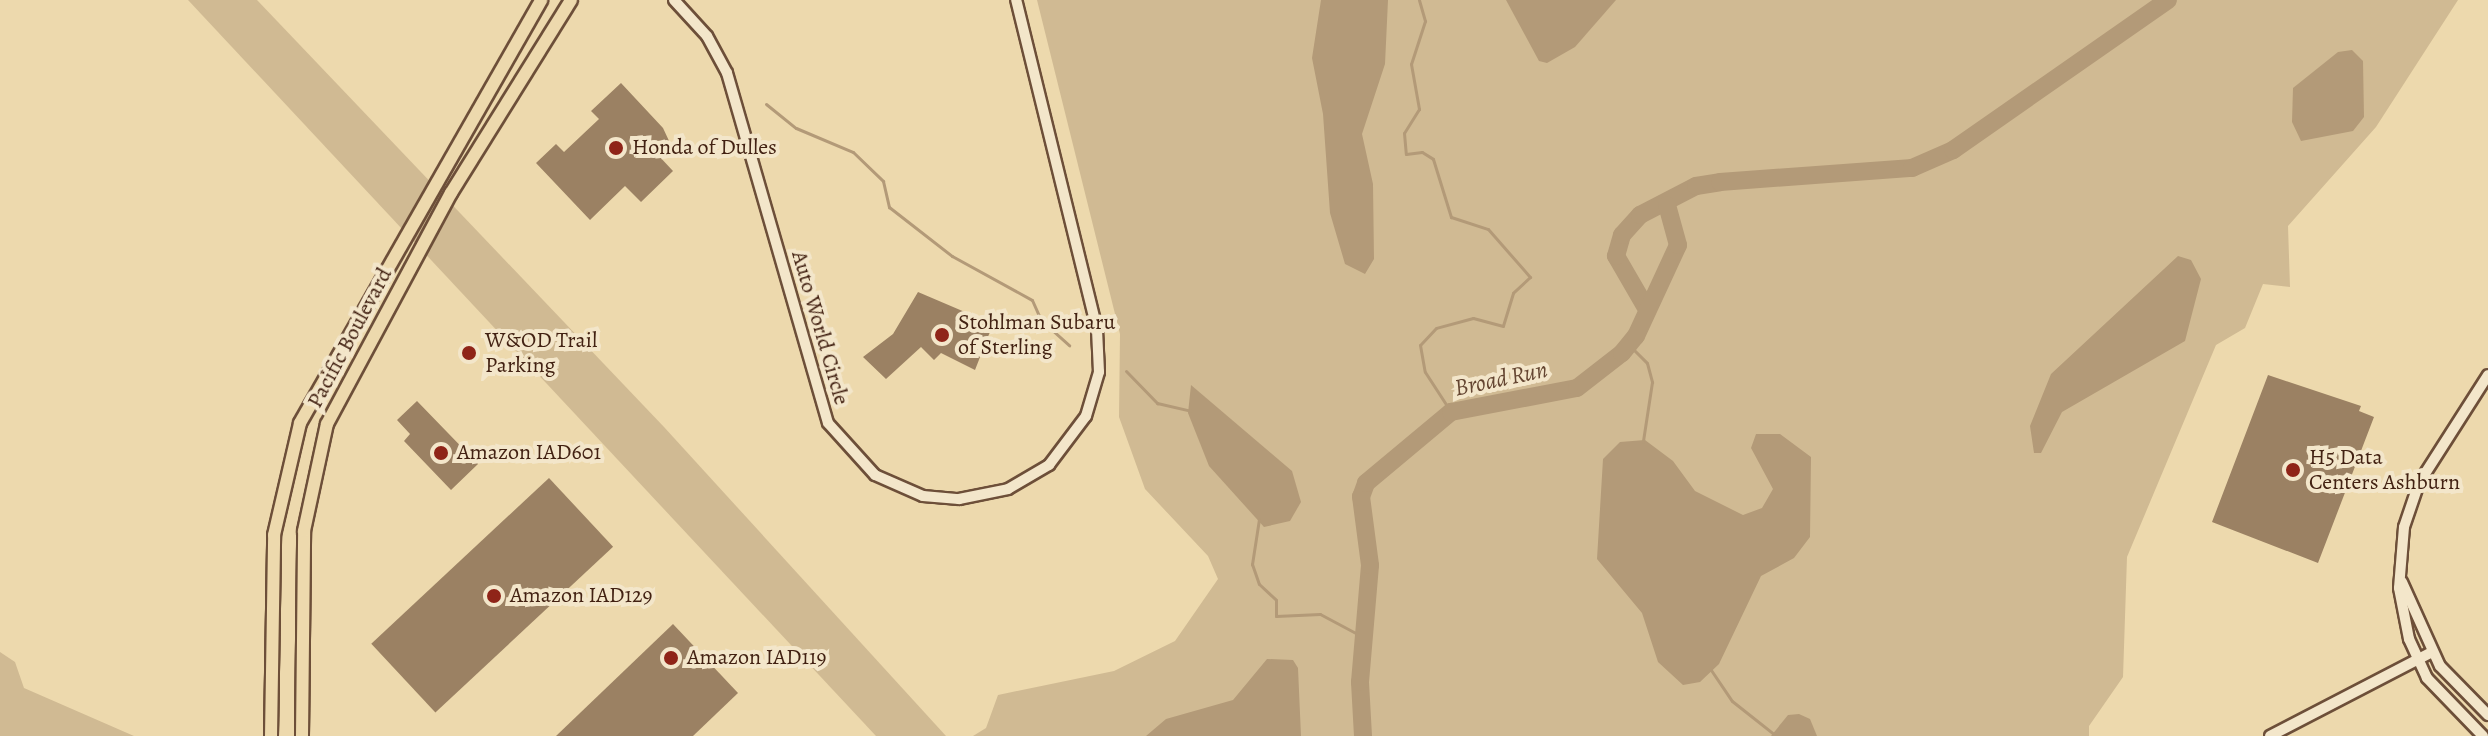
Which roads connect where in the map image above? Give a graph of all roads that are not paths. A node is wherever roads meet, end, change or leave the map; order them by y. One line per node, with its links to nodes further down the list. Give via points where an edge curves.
1 (541, 0): 10 (main road, Pacific Boulevard, via 312,394 274,535)
2 (571, 0): 11 (main road, Pacific Boulevard, via 411,263 340,394 316,455 304,531)
3 (674, 0): 4 (street, Auto World Circle, via 707,36 727,73 828,423 875,475 923,496 959,499 1008,489 1049,465 1086,416 1099,372 1097,329)
4 (1016, 0)
5 (2488, 375): 6 (street, via 2419,483 2404,527)
6 (2400, 576): 7 (street); 8 (street, via 2401,614)
7 (2432, 652): 8 (street); 9 (street, via 2462,693)
8 (2418, 661): 12 (street); 13 (street, via 2445,702)
9 (2488, 715)
10 (271, 736)
11 (302, 736)
12 (2270, 736)
13 (2483, 736)

